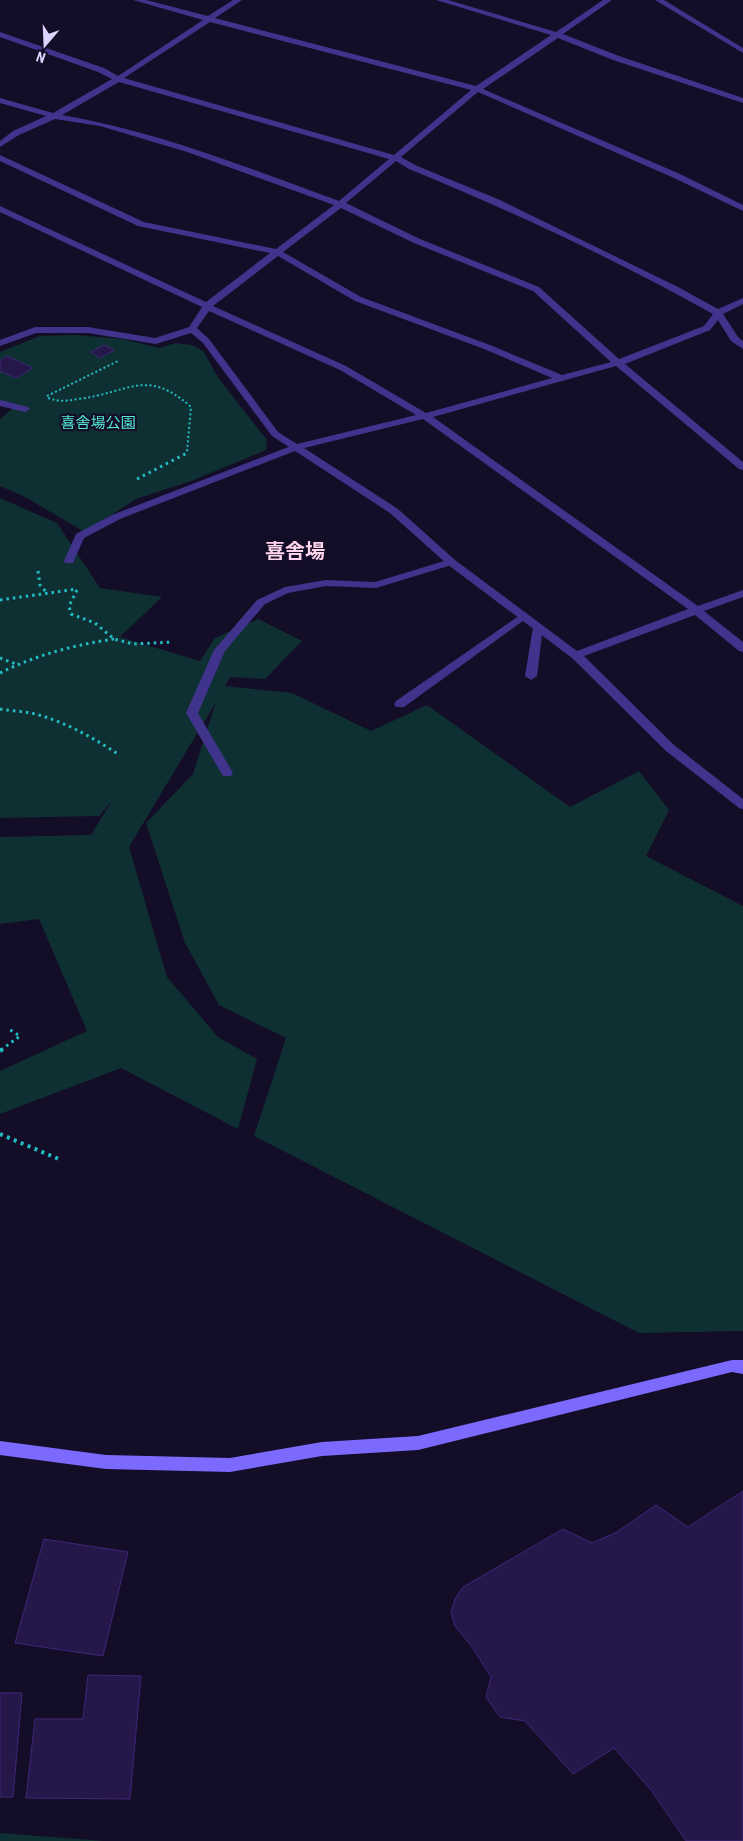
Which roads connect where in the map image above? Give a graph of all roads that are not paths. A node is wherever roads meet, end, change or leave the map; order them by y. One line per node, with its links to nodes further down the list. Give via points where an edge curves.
1 (137, 0): 6 (street)
2 (238, 0): 6 (street)
3 (440, 0): 8 (street)
4 (608, 0): 8 (street)
5 (659, 0): 9 (street)
6 (210, 18): 10 (street); 11 (street)
7 (0, 34): 10 (street)
8 (558, 35): 11 (street); 13 (street)
9 (743, 51)
10 (118, 79): 14 (street); 17 (street)
11 (477, 89): 17 (street); 19 (street)
12 (0, 100): 14 (street)
13 (743, 101)
14 (54, 116): 15 (street, via 16,133); 18 (street, via 100,124 190,150)
15 (0, 145)
16 (0, 158): 21 (street, via 141,224)
17 (396, 158): 18 (street); 24 (street, via 497,202)
18 (340, 204): 21 (street); 28 (street, via 417,241 536,289)
19 (743, 208)
20 (0, 209): 23 (street)
21 (277, 252): 23 (street); 29 (street, via 358,299)
22 (743, 301): 24 (street)
23 (208, 306): 25 (street); 32 (street, via 343,368)
24 (718, 313): 27 (street, via 734,339); 28 (street, via 707,328)
25 (192, 329): 26 (street, via 156,341 88,330 35,330); 33 (street, via 206,341 275,434)
26 (0, 343)
27 (743, 346)
28 (618, 363): 29 (street); 34 (street)
29 (560, 378): 32 (street)
30 (0, 404): 31 (street)
31 (24, 409)
32 (424, 416): 33 (street); 38 (street)
33 (296, 447): 35 (street, via 116,517 80,536); 36 (street, via 394,511)
34 (743, 466)
35 (69, 561)
36 (451, 562): 39 (street); 45 (street, via 376,584 326,583 286,590 261,602 220,650 192,713)
37 (743, 593): 38 (street)
38 (696, 609): 41 (street); 42 (street)
39 (523, 616): 40 (street); 44 (street)
40 (538, 627): 42 (street); 43 (street)
41 (743, 648)
42 (576, 655): 46 (street, via 670,748)
43 (531, 676)
44 (400, 704)
45 (227, 773)
46 (743, 804)
47 (743, 1367): 48 (street, via 732,1366 418,1443 322,1449 230,1465 106,1462)
48 (0, 1448)

